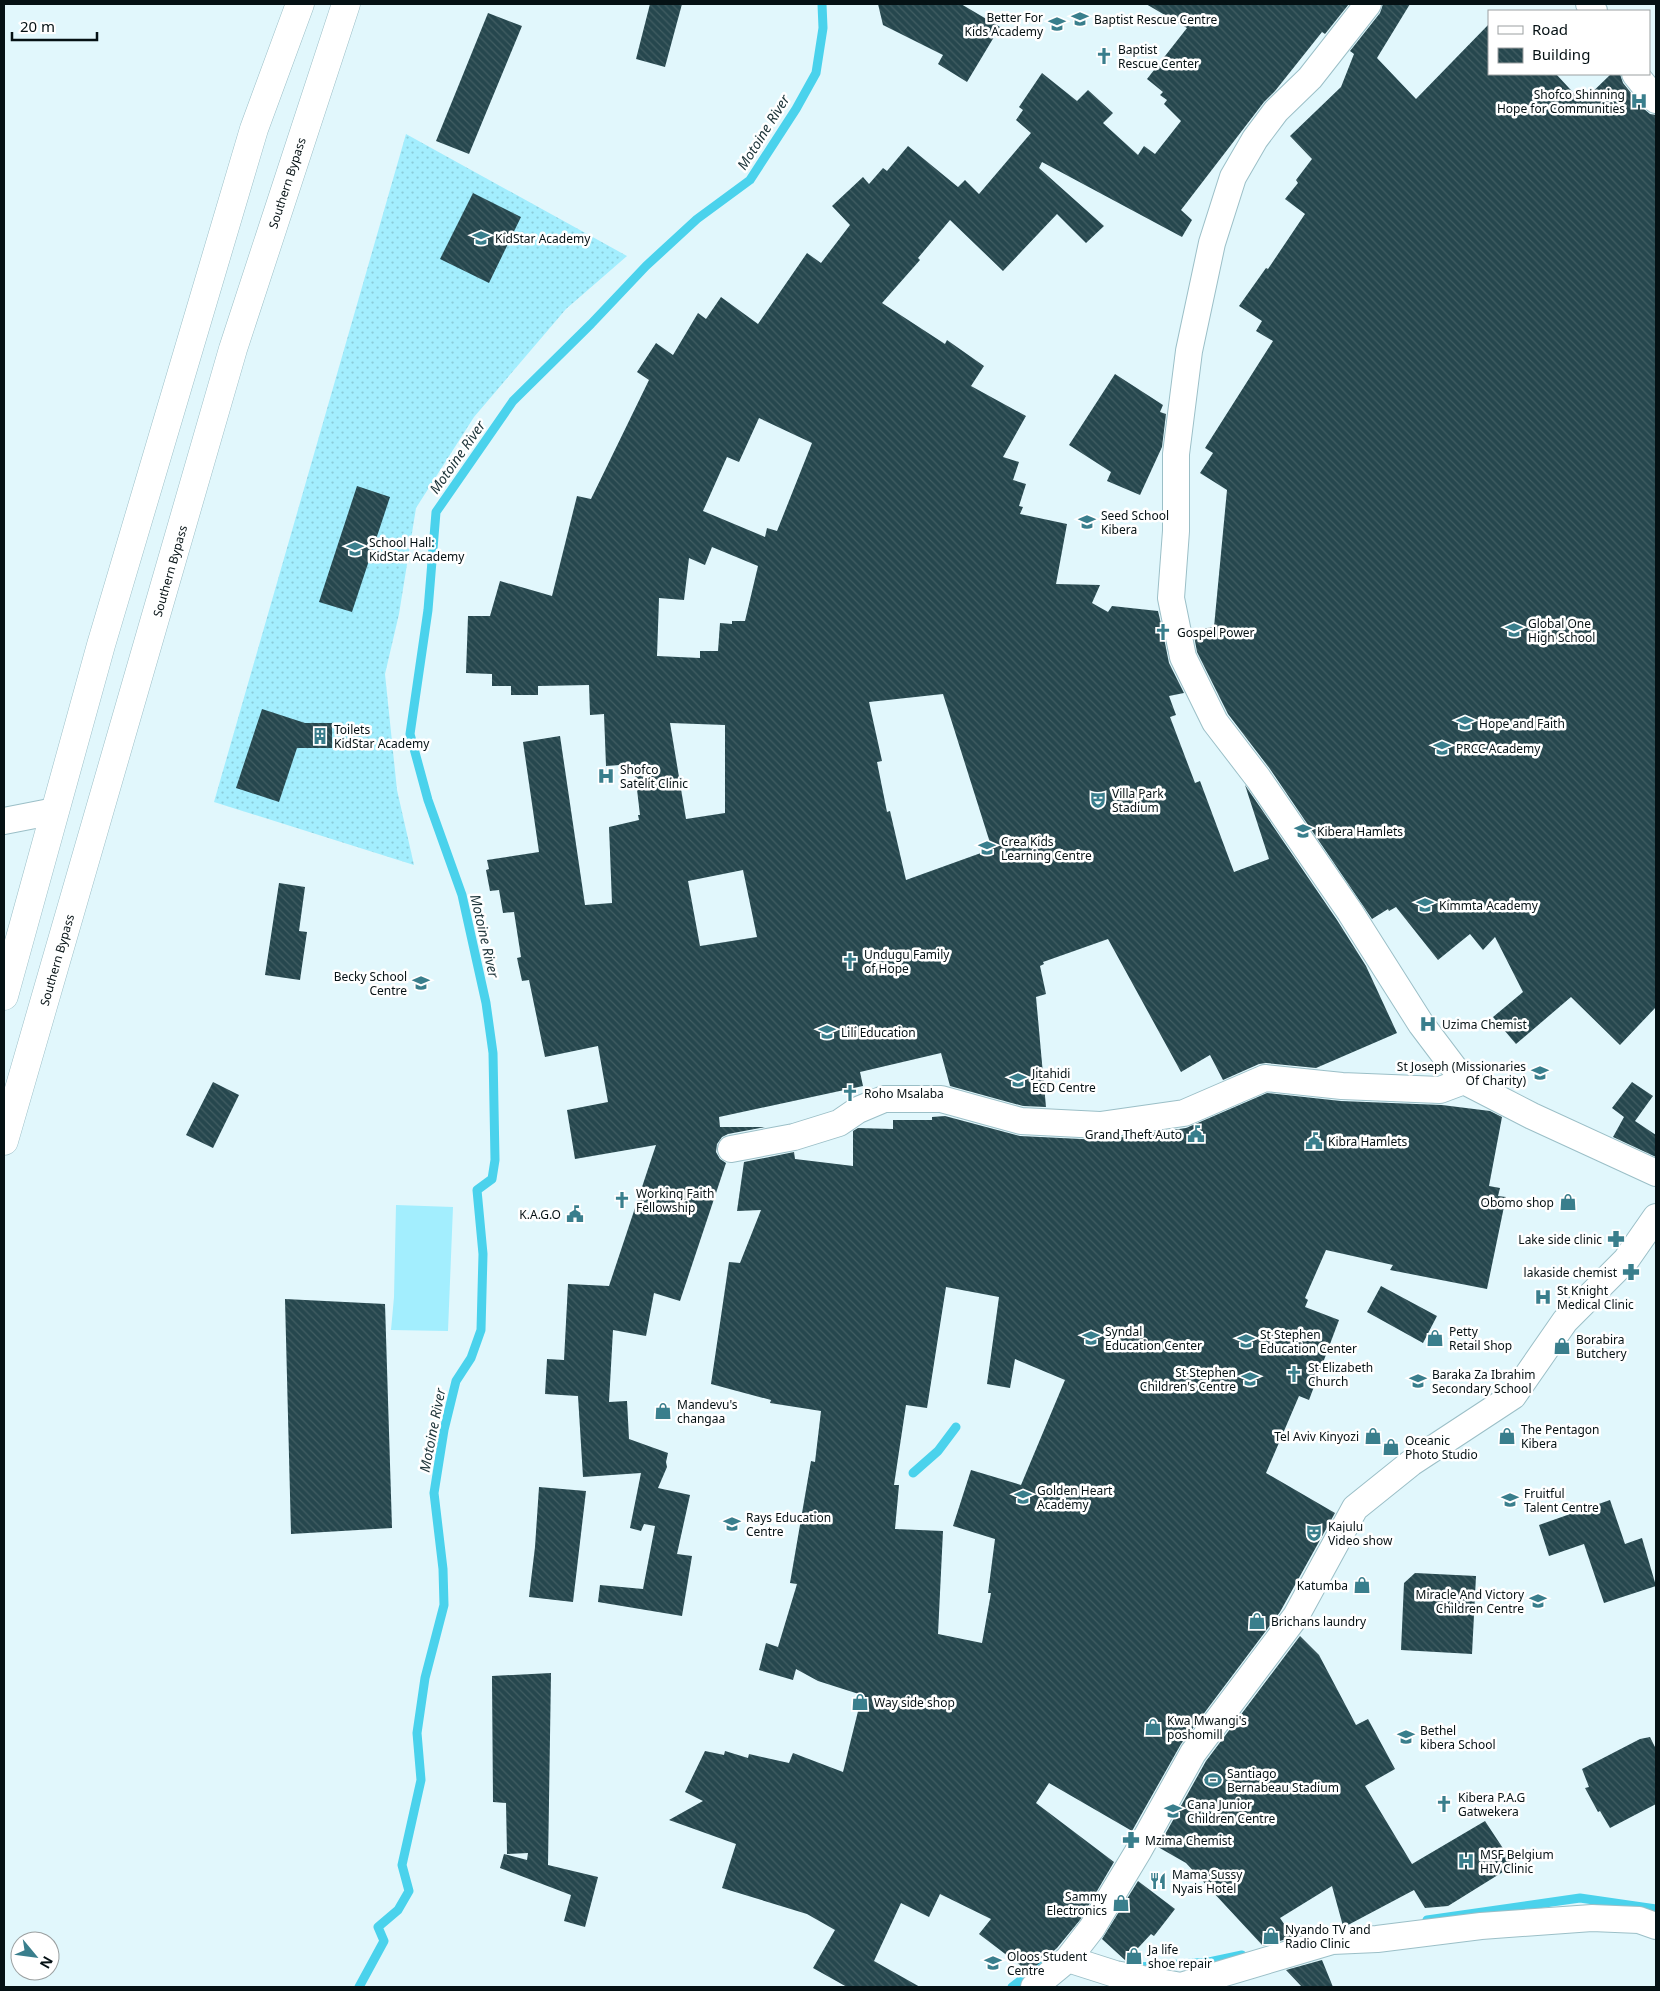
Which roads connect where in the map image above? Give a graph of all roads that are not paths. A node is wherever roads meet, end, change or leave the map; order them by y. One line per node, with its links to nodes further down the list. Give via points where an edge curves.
1 (300, 4): 6 (highway, via 254,129 104,635)
2 (346, 4): 10 (highway, Southern Bypass, via 233,350)
3 (1368, 4): 9 (street, via 1310,78 1276,111 1233,176 1226,194 1189,351 1176,454 1176,531 1171,598 1183,657 1215,722 1258,778 1350,912 1421,1024)
4 (1636, 75): 5 (street)
5 (1656, 100)
6 (56, 811): 7 (street); 8 (highway)
7 (4, 821)
8 (4, 996)
9 (1464, 1081): 11 (street, via 1440,1090 1342,1086 1265,1078 1184,1113 1100,1125 1021,1121 941,1099 884,1099 858,1110 840,1123 794,1137); 12 (street)
10 (4, 1141)
11 (731, 1149)
12 (1656, 1174)
13 (1656, 1217): 15 (street, via 1626,1260 1565,1321 1513,1396 1411,1463 1355,1508 1296,1616 1192,1753 1121,1881)
14 (1656, 1926): 15 (street, via 1639,1920 1592,1918 1332,1941 1181,1986 1115,1974)
15 (1068, 1959): 16 (street)
16 (1034, 1987)

